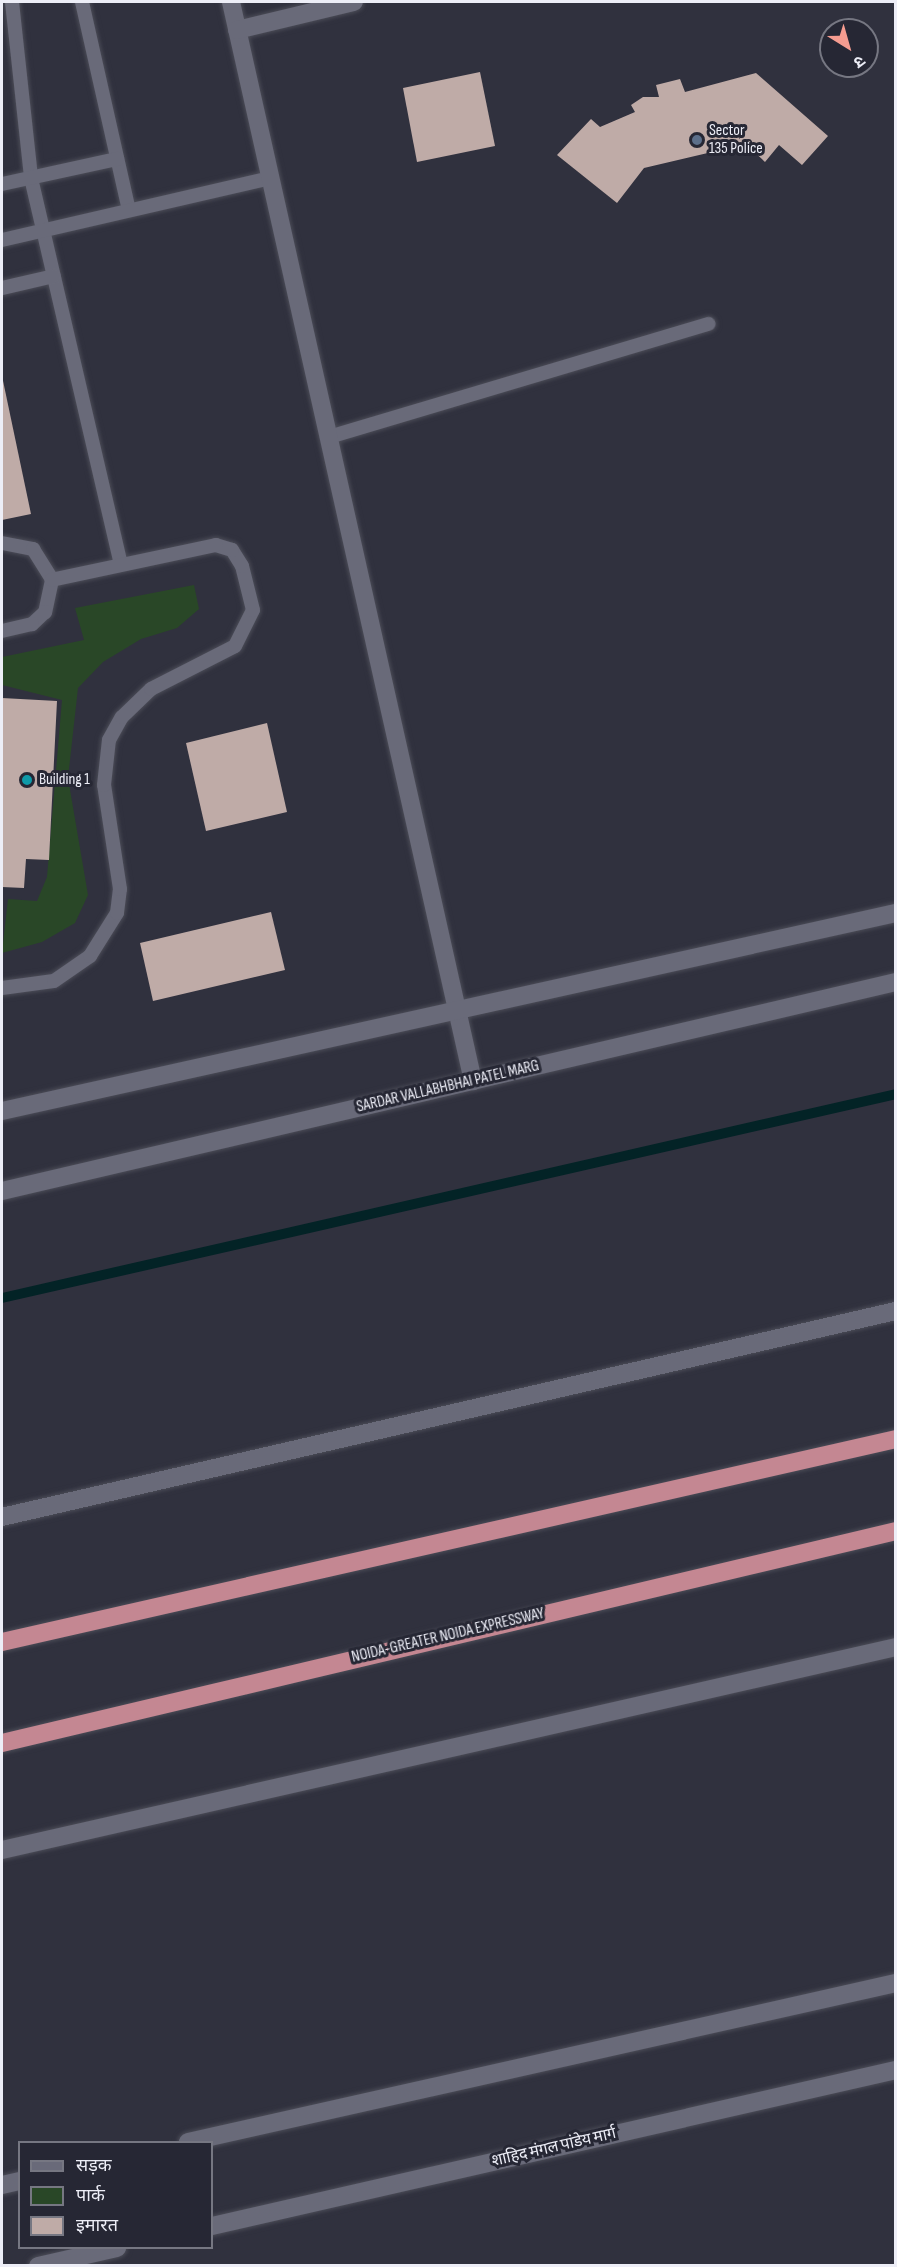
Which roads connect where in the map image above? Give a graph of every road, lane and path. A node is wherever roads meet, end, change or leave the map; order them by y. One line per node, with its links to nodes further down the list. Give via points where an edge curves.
1 (12, 2): 7 (lane)
2 (82, 2): 6 (lane)
3 (231, 2): 5 (street)
4 (354, 2): 5 (street)
5 (237, 30): 8 (street)
6 (117, 159): 7 (lane); 10 (lane)
7 (31, 178): 9 (lane); 11 (lane)
8 (270, 178): 10 (lane); 16 (street)
9 (2, 184)
10 (129, 210): 11 (lane)
11 (43, 231): 12 (lane); 13 (lane)
12 (2, 240)
13 (54, 276): 14 (lane); 18 (lane)
14 (2, 288)
15 (709, 324): 16 (lane)
16 (329, 437): 24 (street)
17 (2, 543): 19 (lane, via 33,549)
18 (121, 565): 19 (lane); 23 (lane, via 216,545 232,550 242,566 253,610 247,630 218,657 150,689 122,717 109,740 104,785 120,889 117,913 90,956 54,981)
19 (52, 580): 20 (lane, via 45,612 32,624)
20 (2, 631)
21 (896, 913): 24 (street)
22 (896, 982): 25 (street, SARDAR VALLABHBHAI PATEL MARG)
23 (2, 988)
24 (458, 1014): 25 (street); 26 (street)
25 (473, 1081): 27 (street, SARDAR VALLABHBHAI PATEL MARG)
26 (2, 1111)
27 (2, 1191)
28 (896, 1311): 30 (street)
29 (896, 1439): 32 (highway)
30 (2, 1517)
31 (896, 1531): 34 (highway, NOIDA-GREATER NOIDA EXPRESSWAY)
32 (2, 1642)
33 (896, 1647): 35 (street)
34 (2, 1743)
35 (2, 1850)
36 (896, 1983): 38 (street)
37 (896, 2070): 41 (street, शाहिद मंगल पांडेय मार्ग)
38 (192, 2141)
39 (18, 2181): 40 (street)
40 (2, 2185)
41 (213, 2226)
42 (108, 2249): 43 (street)
43 (38, 2265)

